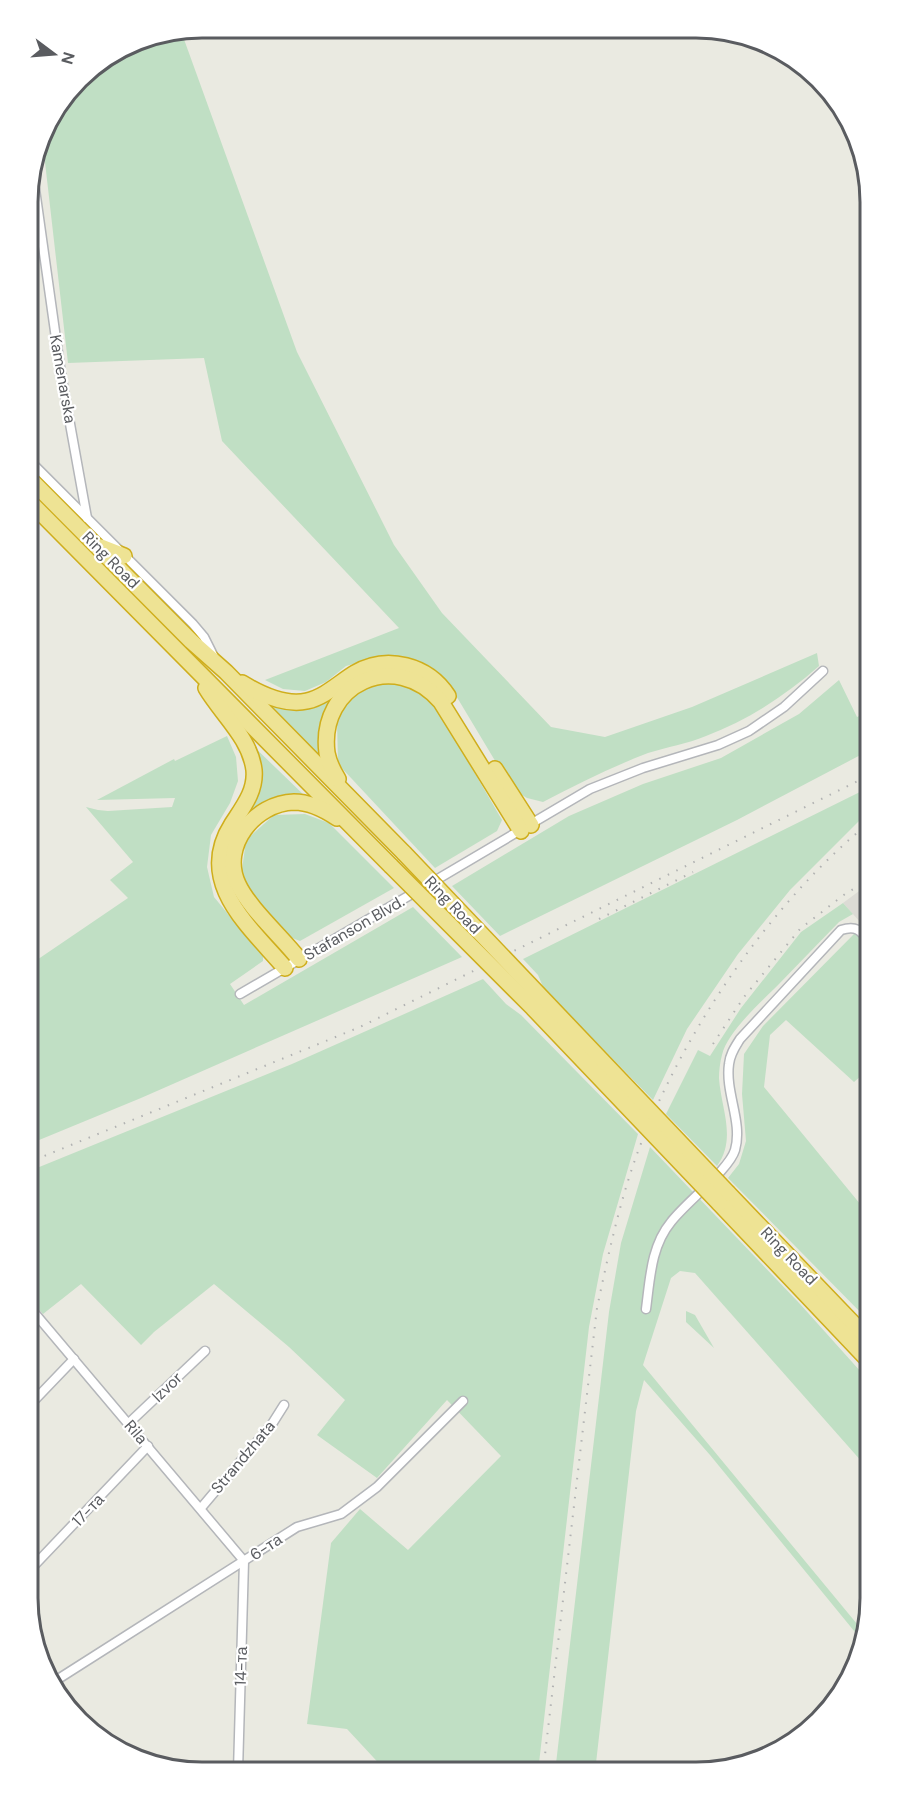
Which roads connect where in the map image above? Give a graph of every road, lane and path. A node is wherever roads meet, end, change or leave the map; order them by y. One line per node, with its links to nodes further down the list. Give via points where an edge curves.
1 (38, 211): 5 (street, Kamenarska, via 61,374)
2 (38, 469): 5 (street)
3 (38, 487): 6 (highway, Ring Road)
4 (38, 511): 8 (highway, Ring Road)
5 (87, 518): 7 (street)
6 (96, 544): 7 (highway); 9 (highway, Ring Road)
7 (124, 556): 9 (street, via 193,624)
8 (194, 667): 13 (highway, Ring Road); 16 (highway, via 241,736 254,771 247,801 220,849 221,881 236,910)
9 (222, 669): 11 (highway, Ring Road); 12 (highway, via 261,692 291,702 320,697 354,673 378,664 419,670 443,689)
10 (823, 671): 12 (street, Stafanson Blvd., via 749,731 590,789)
11 (374, 823): 12 (highway, via 338,781 330,765 328,729 340,698 368,679 391,675 416,681 432,691); 18 (highway, Ring Road, bridge)
12 (526, 828): 15 (street, Stafanson Blvd.)
13 (360, 834): 15 (highway, via 324,810 295,802 268,808 242,831 233,867 237,883); 18 (highway, Ring Road, bridge)
14 (859, 931): 19 (street, via 850,927 841,930 732,1052 729,1083 737,1139 734,1153 662,1235 651,1264)
15 (299, 959): 16 (street, Stafanson Blvd.)
16 (285, 968): 17 (street, Stafanson Blvd.)
17 (240, 994)
18 (723, 1198): 21 (highway, Ring Road); 22 (highway, Ring Road)
19 (646, 1309)
20 (38, 1317): 24 (street, Rila)
21 (859, 1330)
22 (859, 1350)
23 (205, 1351): 28 (street, Izvor)
24 (74, 1359): 25 (street); 28 (street, Rila)
25 (38, 1397)
26 (463, 1401): 32 (street, 6-та, via 376,1487 341,1514 297,1527)
27 (284, 1405): 30 (street, Strandzhata)
28 (129, 1424): 29 (street, Rila)
29 (148, 1446): 30 (street, Rila); 31 (street, 17-та)
30 (201, 1508): 32 (street, Rila)
31 (38, 1561)
32 (244, 1561): 33 (street, 6-та); 34 (street, 14-та)
33 (59, 1678)
34 (238, 1762)

